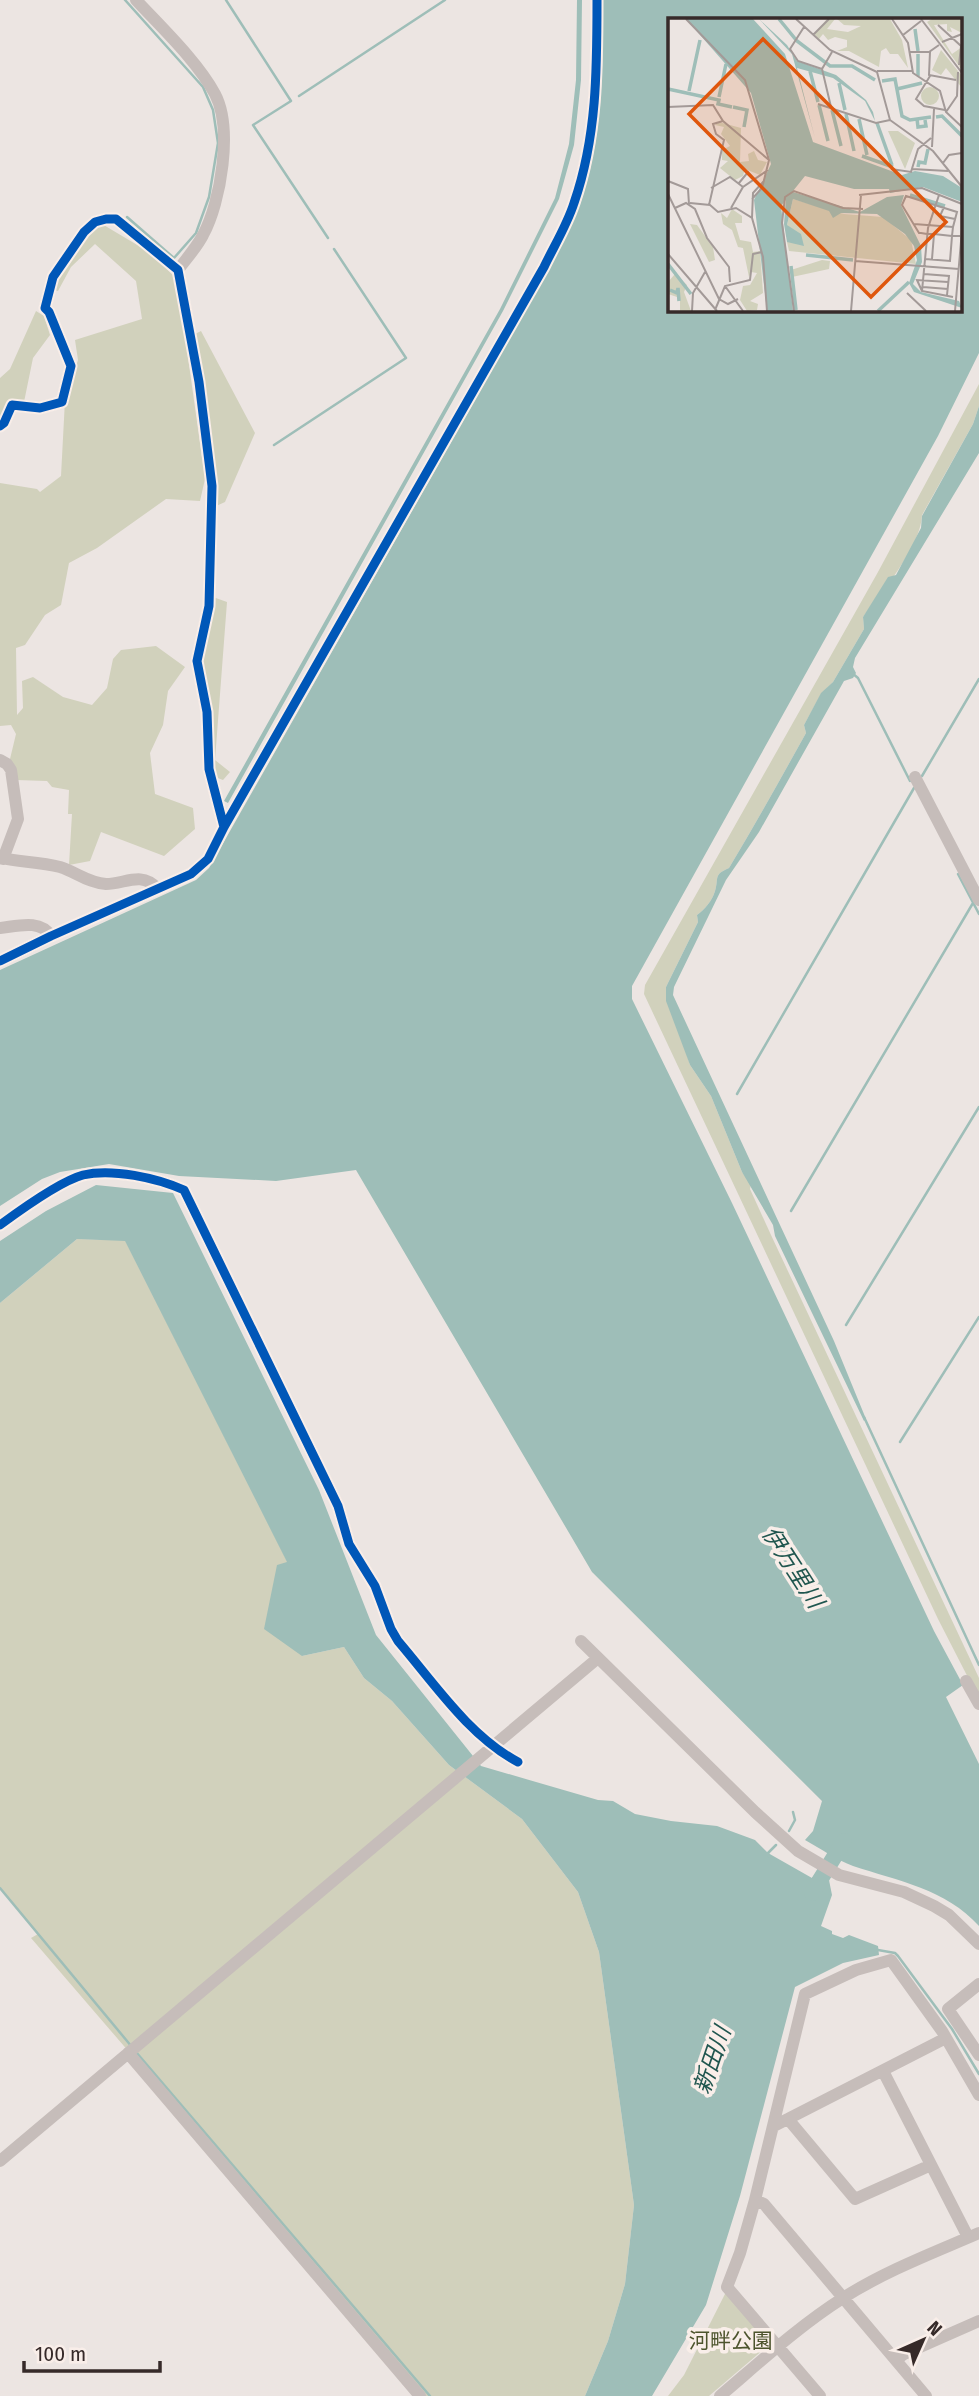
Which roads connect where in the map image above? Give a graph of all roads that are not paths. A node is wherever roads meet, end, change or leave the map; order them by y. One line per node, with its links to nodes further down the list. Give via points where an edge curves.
1 (136, 0): 3 (street, via 206,79 217,98 225,131 225,154 204,234)
2 (597, 0): 7 (street, via 589,148 574,205 517,315)
3 (178, 270): 4 (street, via 116,219 95,222 53,277 45,308 71,366 62,402 40,408 12,405); 7 (street, via 212,485 209,606 197,661 207,712 209,769)
4 (0, 426)
5 (0, 760): 8 (street, via 11,770 18,819)
6 (915, 777): 10 (street)
7 (224, 827): 9 (street, via 200,868)
8 (1, 858): 9 (street, via 56,866 104,884 145,879)
9 (157, 888): 12 (street)
10 (978, 893)
11 (0, 928): 12 (street, via 39,925)
12 (51, 936): 13 (street)
13 (0, 961)
14 (0, 1225): 19 (street, via 81,1175 108,1172 184,1190 338,1506 349,1544 375,1586 391,1629)
15 (581, 1641): 16 (street)
16 (598, 1658): 19 (street); 21 (street, via 799,1851 839,1875 904,1892 934,1906)
17 (966, 1681): 18 (street)
18 (979, 1704)
19 (488, 1749): 20 (street); 24 (street)
20 (518, 1762)
21 (979, 1944)
22 (979, 1984): 25 (street, via 948,2009)
23 (946, 2038): 26 (street); 27 (street); 29 (street, via 891,1960 856,1970 805,1994)
24 (133, 2049): 30 (street); 38 (street)
25 (979, 2055)
26 (883, 2070): 28 (street); 31 (street)
27 (979, 2095)
28 (788, 2119): 29 (street); 31 (street, via 855,2199)
29 (774, 2126): 32 (street)
30 (0, 2161)
31 (931, 2165): 33 (street)
32 (755, 2200): 34 (street, via 764,2204); 36 (street, via 727,2287)
33 (974, 2235): 34 (street)
34 (843, 2298): 36 (street); 37 (street)
35 (979, 2321): 37 (street)
36 (778, 2347): 39 (street); 40 (street)
37 (896, 2360): 41 (street)
38 (420, 2396)
39 (720, 2396)
40 (820, 2396)
41 (926, 2396)

